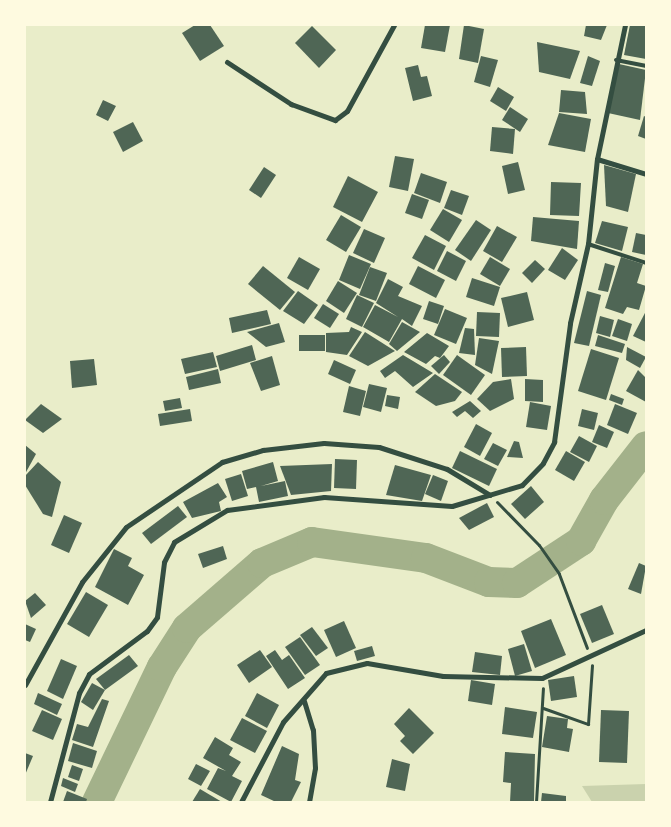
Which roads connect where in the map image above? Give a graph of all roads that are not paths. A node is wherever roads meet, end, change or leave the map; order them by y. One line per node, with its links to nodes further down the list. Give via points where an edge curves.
1 (394, 25): 4 (street, via 347,111 335,120 291,104)
2 (625, 25): 3 (street)
3 (616, 60): 5 (lane); 6 (street)
4 (227, 62)
5 (646, 66)
6 (597, 159): 7 (street); 8 (street)
7 (646, 174)
8 (588, 244): 9 (lane); 10 (street, via 570,322 554,442 522,485)
9 (646, 263)
10 (490, 495): 12 (street, via 447,469 379,448 324,443 263,450 222,462 126,527 82,582); 14 (street, via 452,506 324,497 227,510 174,542 164,562 157,617 147,631 89,674 79,693)
11 (646, 630): 13 (street, via 542,678 443,676 367,662 326,673)
12 (25, 685)
13 (304, 701): 15 (street, via 283,722); 16 (street, via 312,730 314,768)
14 (50, 802)
15 (241, 802)
16 (309, 802)

